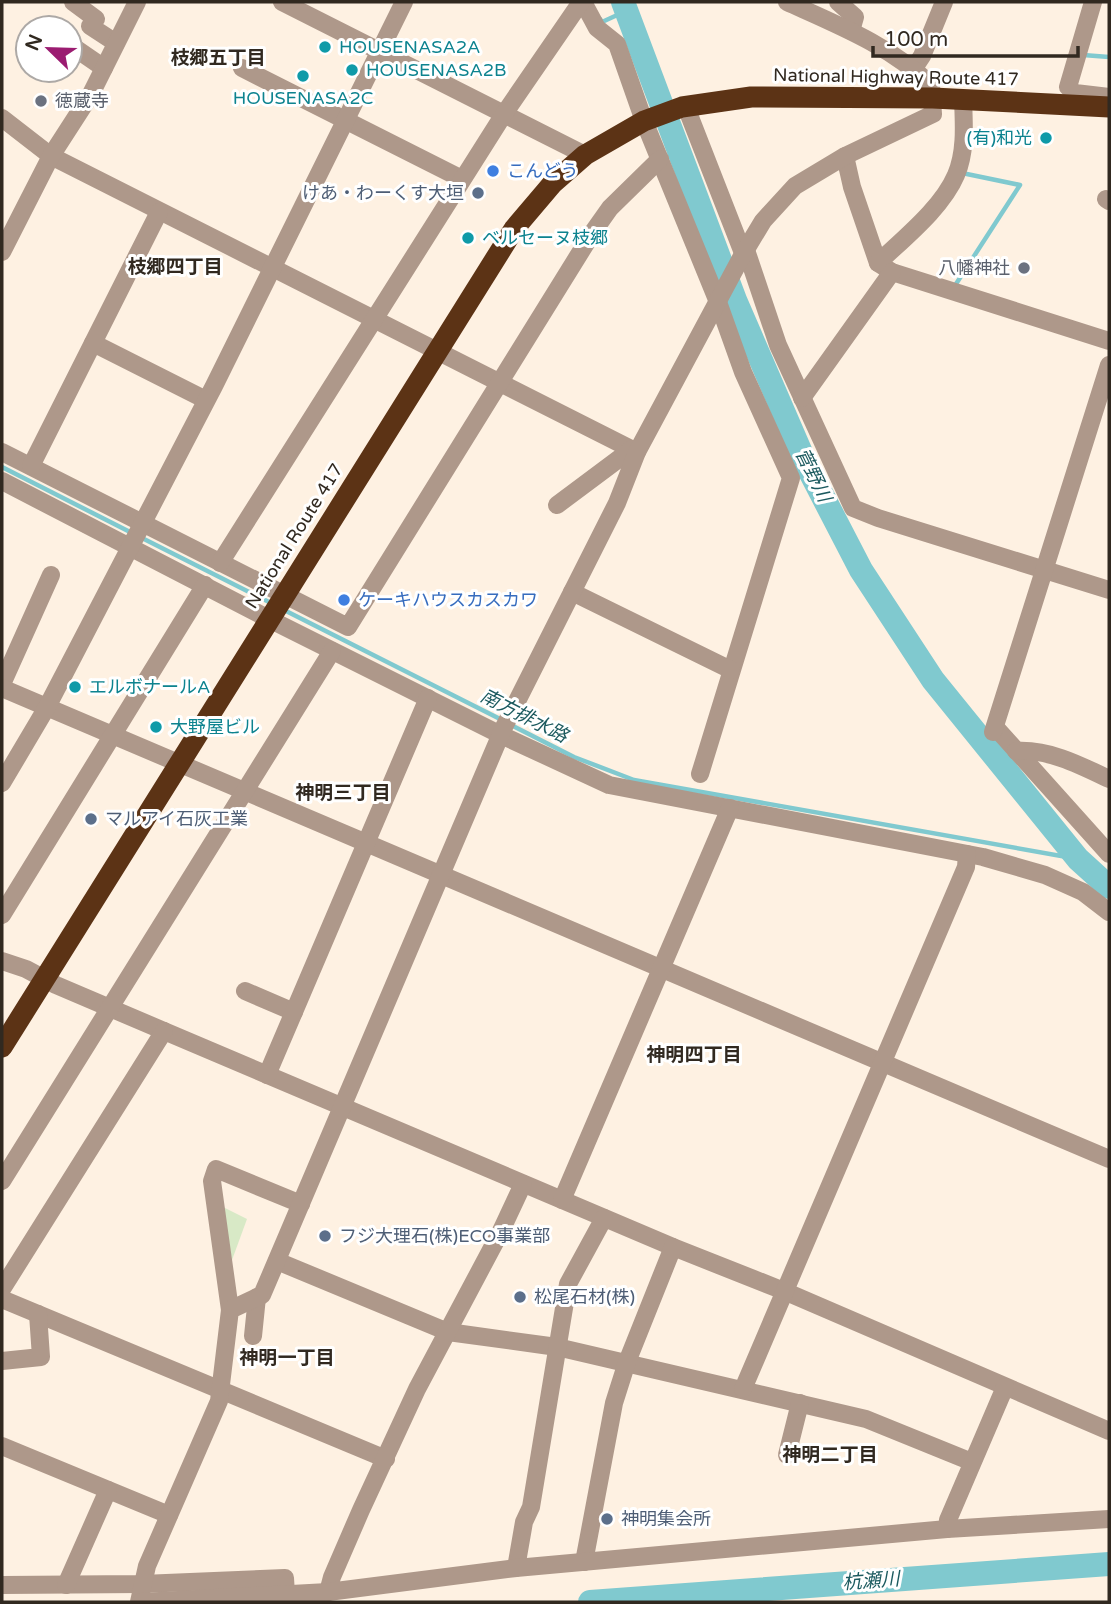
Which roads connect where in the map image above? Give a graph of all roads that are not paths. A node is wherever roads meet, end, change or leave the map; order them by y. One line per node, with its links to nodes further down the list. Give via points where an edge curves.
1 (73, 2): 10 (street, via 96,19)
2 (137, 2): 13 (street)
3 (282, 2): 14 (street)
4 (404, 2): 14 (street)
5 (787, 2): 11 (street)
6 (838, 2): 11 (street, via 855,17)
7 (944, 2): 18 (street)
8 (1093, 2): 19 (street, via 1068,87 1075,93)
9 (577, 3): 24 (street); 26 (street, via 617,44)
10 (90, 26): 12 (street); 13 (street)
11 (851, 31): 18 (street)
12 (84, 33)
13 (116, 43): 16 (street)
14 (379, 51): 24 (street); 27 (street)
15 (84, 55): 16 (street)
16 (104, 68): 29 (street)
17 (242, 68): 27 (street)
18 (914, 68): 20 (street, via 931,85)
19 (1109, 97)
20 (933, 98): 21 (highway, National Highway Route 417); 22 (highway, National Highway Route 417, via 751,97); 30 (street, via 933,114)
21 (962, 100): 23 (highway, National Highway Route 417); 37 (street, via 964,136 956,174)
22 (684, 107): 26 (highway, National Route 417); 35 (street)
23 (1109, 107)
24 (504, 114): 28 (street); 32 (street)
25 (2, 118): 29 (street)
26 (648, 119): 28 (highway, National Route 417); 31 (street)
27 (345, 121): 32 (street); 36 (street)
28 (585, 155): 42 (highway, National Route 417, via 553,183 514,229)
29 (51, 156): 33 (street); 34 (street)
30 (845, 156): 35 (street, via 795,186 763,222); 37 (street, via 852,187)
31 (660, 159): 38 (street); 44 (street, via 610,208)
32 (462, 179): 39 (street)
33 (159, 212): 36 (street); 41 (street)
34 (2, 252)
35 (744, 253): 38 (street); 45 (street)
36 (272, 267): 39 (street); 46 (street)
37 (885, 268): 40 (street); 45 (street)
38 (719, 299): 47 (street); 62 (street, via 743,372 791,478)
39 (374, 318): 42 (street); 54 (street)
40 (1109, 341)
41 (93, 343): 46 (street); 49 (street)
42 (436, 352): 44 (street); 60 (highway, National Route 417)
43 (1109, 365): 55 (street)
44 (498, 383): 47 (street); 60 (street, via 348,627)
45 (802, 398): 55 (street, via 853,508)
46 (206, 400): 52 (street)
47 (634, 451): 51 (street); 59 (street, via 617,503)
48 (2, 452): 49 (street)
49 (31, 467): 52 (street)
50 (2, 481): 53 (street)
51 (557, 505)
52 (141, 524): 53 (street); 54 (street)
53 (130, 544): 57 (street); 65 (street)
54 (220, 563): 60 (street)
55 (1045, 570): 58 (street); 68 (street, via 995,730)
56 (51, 575): 63 (street)
57 (205, 585): 60 (street); 67 (street)
58 (1109, 590)
59 (572, 592): 62 (street); 66 (street)
60 (277, 606): 61 (street); 69 (highway, National Route 417)
61 (332, 651): 64 (street); 73 (street)
62 (731, 670): 70 (street)
63 (2, 686): 65 (street)
64 (428, 698): 66 (street); 75 (street)
65 (47, 707): 67 (street); 72 (street)
66 (505, 726): 74 (street, via 609,785); 78 (street)
67 (113, 735): 69 (street); 80 (street)
68 (1016, 751): 71 (street, via 1032,750 1064,759); 77 (street)
69 (179, 764): 73 (street); 83 (highway, National Route 417)
70 (700, 774)
71 (1109, 779)
72 (2, 783)
73 (245, 792): 75 (street); 85 (street)
74 (730, 808): 76 (street); 82 (street)
75 (366, 843): 78 (street); 86 (street)
76 (967, 854): 79 (street, via 1045,875 1083,892); 89 (street, via 966,867)
77 (1109, 854)
78 (442, 875): 82 (street); 91 (street)
79 (1109, 912)
80 (2, 915)
81 (2, 961): 83 (street)
82 (662, 967): 89 (street); 95 (street)
83 (44, 979): 85 (street); 88 (highway, National Route 417)
84 (245, 990): 86 (street)
85 (109, 1008): 87 (street); 93 (street)
86 (294, 1012): 90 (street)
87 (164, 1031): 90 (street); 100 (street)
88 (2, 1047)
89 (883, 1061): 92 (street); 101 (street)
90 (267, 1074): 91 (street)
91 (343, 1106): 94 (street); 96 (street)
92 (1109, 1159)
93 (2, 1181)
94 (523, 1184): 95 (street); 106 (street)
95 (562, 1200): 97 (street)
96 (301, 1205): 99 (street); 104 (street, via 216,1169 212,1181)
97 (604, 1218): 98 (street); 108 (street, via 568,1284)
98 (673, 1247): 101 (street); 110 (street)
99 (277, 1261): 102 (street); 106 (street)
100 (2, 1289)
101 (784, 1291): 111 (street); 112 (street)
102 (257, 1297): 104 (street); 107 (street)
103 (2, 1299): 105 (street)
104 (229, 1310): 113 (street)
105 (38, 1314): 109 (street, via 41,1357); 113 (street)
106 (448, 1332): 108 (street); 118 (street)
107 (253, 1336)
108 (557, 1347): 110 (street); 125 (street, via 531,1507)
109 (2, 1361)
110 (627, 1362): 112 (street); 124 (street, via 614,1403)
111 (1005, 1387): 115 (street); 119 (street)
112 (743, 1390): 114 (street)
113 (220, 1391): 118 (street); 121 (street)
114 (800, 1403): 117 (street); 119 (street, via 866,1419)
115 (1109, 1431)
116 (2, 1446): 120 (street)
117 (787, 1455)
118 (386, 1459): 128 (street)
119 (972, 1462): 123 (street)
120 (108, 1490): 121 (street); 127 (street)
121 (169, 1515): 130 (street, via 147,1566)
122 (1109, 1519): 123 (street)
123 (947, 1529): 124 (street)
124 (584, 1562): 125 (street)
125 (516, 1568): 128 (street)
126 (2, 1584): 127 (street)
127 (66, 1585): 130 (street)
128 (328, 1592): 129 (street)
129 (286, 1594): 130 (street, via 285,1578); 131 (street)
130 (140, 1596): 131 (street)
131 (241, 1599)

